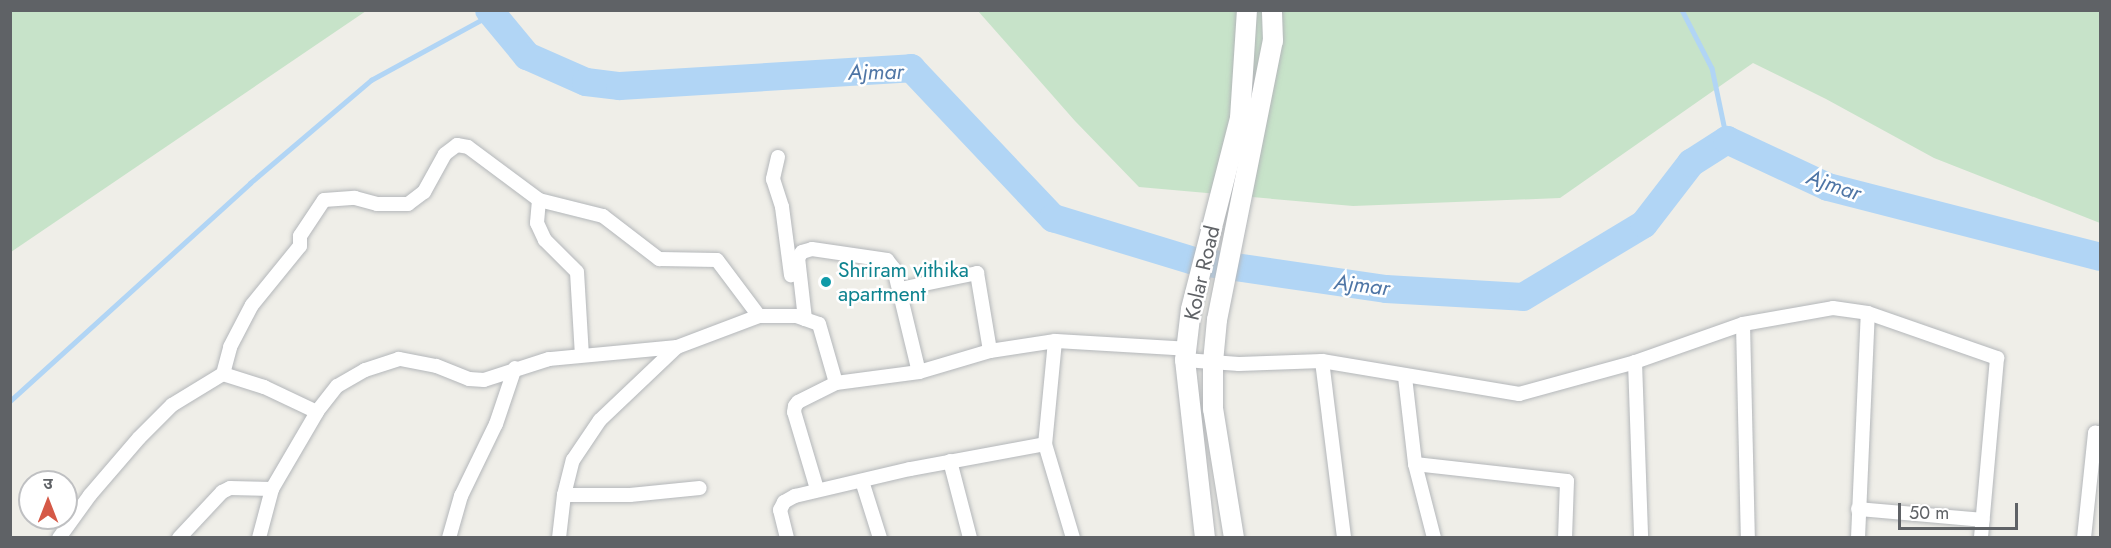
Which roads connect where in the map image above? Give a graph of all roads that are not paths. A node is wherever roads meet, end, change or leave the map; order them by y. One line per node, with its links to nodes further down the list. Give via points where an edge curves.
1 (1247, 10): 3 (main road, Kolar Road)
2 (1272, 10): 3 (main road, Kolar Road, via 1273,41)
3 (1249, 118): 14 (main road, Kolar Road, via 1191,309); 17 (main road, Kolar Road)
4 (778, 157): 9 (street, via 773,180 782,207)
5 (539, 200): 8 (street, via 603,216 658,258 717,260); 15 (street, via 537,223 545,240 577,272); 21 (street, via 468,147 457,144 445,154 424,192 408,204 377,204 355,198 324,200 300,236 300,246 252,305 230,347)
6 (900, 289): 9 (street, via 887,260 812,249 798,258); 13 (street, via 977,273); 20 (street)
7 (1868, 313): 10 (street, via 1833,308); 35 (street); 36 (street, via 1997,358)
8 (759, 316): 9 (street); 12 (street)
9 (801, 318): 23 (street, via 819,324)
10 (1743, 324): 18 (street); 52 (street)
11 (1055, 341): 13 (street); 14 (street); 26 (street)
12 (677, 347): 15 (street); 34 (street, via 600,420 573,460)
13 (990, 351): 20 (street)
14 (1186, 354): 17 (street); 46 (main road, Kolar Road)
15 (582, 355): 19 (street)
16 (1322, 361): 17 (street); 22 (street); 48 (street)
17 (1213, 362): 47 (main road, Kolar Road, via 1213,409)
18 (1635, 362): 22 (street, via 1519,394); 51 (street)
19 (515, 368): 24 (street, via 484,380 470,379 436,366 399,359 365,370 337,386); 40 (street, via 496,424 461,496)
20 (919, 372): 23 (street)
21 (223, 374): 24 (street, via 264,387); 37 (street, via 172,405 90,495)
22 (1405, 377): 28 (street)
23 (836, 383): 32 (street, via 795,406)
24 (317, 412): 31 (street)
25 (2100, 433): 33 (street, via 2095,433)
26 (1045, 444): 27 (street); 45 (street)
27 (950, 461): 29 (street); 44 (street)
28 (1415, 464): 49 (street); 50 (street, via 1568,481)
29 (862, 481): 32 (street); 43 (street)
30 (700, 488): 34 (street, via 630,495)
31 (272, 489): 38 (street, via 230,488 222,492); 39 (street)
32 (817, 489): 42 (street, via 784,502 780,510)
33 (2095, 492): 55 (street)
34 (564, 495): 41 (street)
35 (1858, 509): 36 (street); 53 (street)
36 (1983, 520): 54 (street)
37 (59, 537)
38 (179, 537)
39 (259, 537)
40 (449, 537)
41 (559, 537)
42 (787, 537)
43 (880, 537)
44 (970, 537)
45 (1073, 537)
46 (1205, 537)
47 (1234, 537)
48 (1344, 537)
49 (1434, 537)
50 (1565, 537)
51 (1641, 537)
52 (1748, 537)
53 (1858, 537)
54 (1981, 537)
55 (2084, 537)

